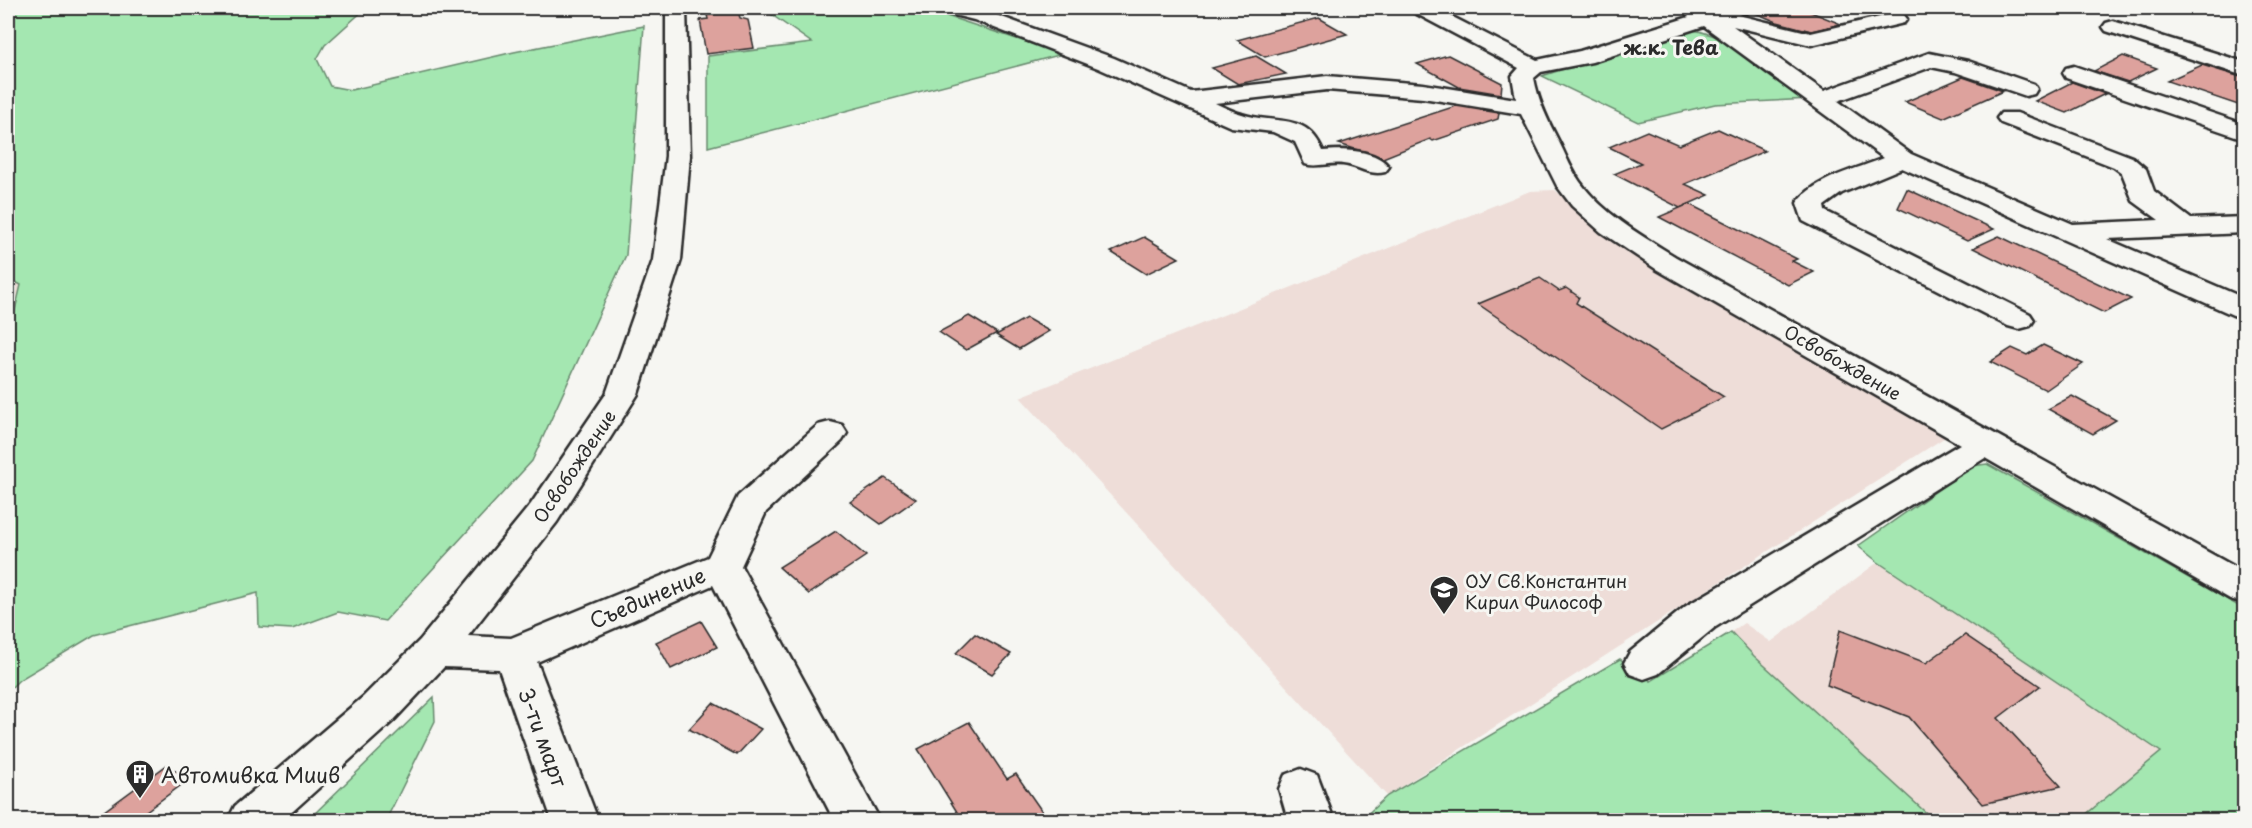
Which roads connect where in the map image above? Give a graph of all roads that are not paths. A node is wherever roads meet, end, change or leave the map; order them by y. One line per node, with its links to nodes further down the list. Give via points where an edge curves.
1 (676, 8): 29 (street, Освобождение, via 678,156 667,260 622,394 544,513)
2 (953, 8): 13 (street, via 1106,63)
3 (1420, 8): 9 (street)
4 (1686, 8): 6 (street)
5 (1740, 8): 6 (street)
6 (1712, 17): 7 (street, via 1811,39); 9 (street, via 1584,57); 14 (street)
7 (1897, 20)
8 (2113, 27): 10 (street)
9 (1534, 67): 15 (street, Освобождение, via 1523,76)
10 (2244, 69)
11 (2074, 73): 17 (street)
12 (2026, 89): 14 (street, via 1960,66 1929,60)
13 (1188, 99): 15 (street, via 1327,83 1423,91); 19 (street, via 1239,122 1278,125 1306,138 1314,159 1346,156)
14 (1823, 99): 18 (street)
15 (1530, 108): 26 (street, Освобождение, via 1581,200 1634,243)
16 (2009, 118): 21 (street, via 2123,162 2133,169 2142,195)
17 (2244, 132)
18 (1902, 159): 22 (street); 24 (street, via 1833,188 1810,203 1812,215)
19 (1376, 167)
20 (2244, 225): 21 (street)
21 (2183, 226): 22 (street)
22 (2071, 232): 23 (street)
23 (2244, 309)
24 (2019, 320)
25 (830, 433): 27 (street, via 751,505)
26 (1983, 442): 28 (street, Освобождение); 31 (street, via 1700,617)
27 (722, 566): 30 (street, Съединение); 34 (street, Съединение)
28 (2244, 589)
29 (434, 651): 30 (street, Съединение); 32 (street, Освобождение, via 378,709)
30 (514, 654): 33 (street, 3-ти март)
31 (1644, 663)
32 (251, 820)
33 (575, 820)
34 (856, 820)

